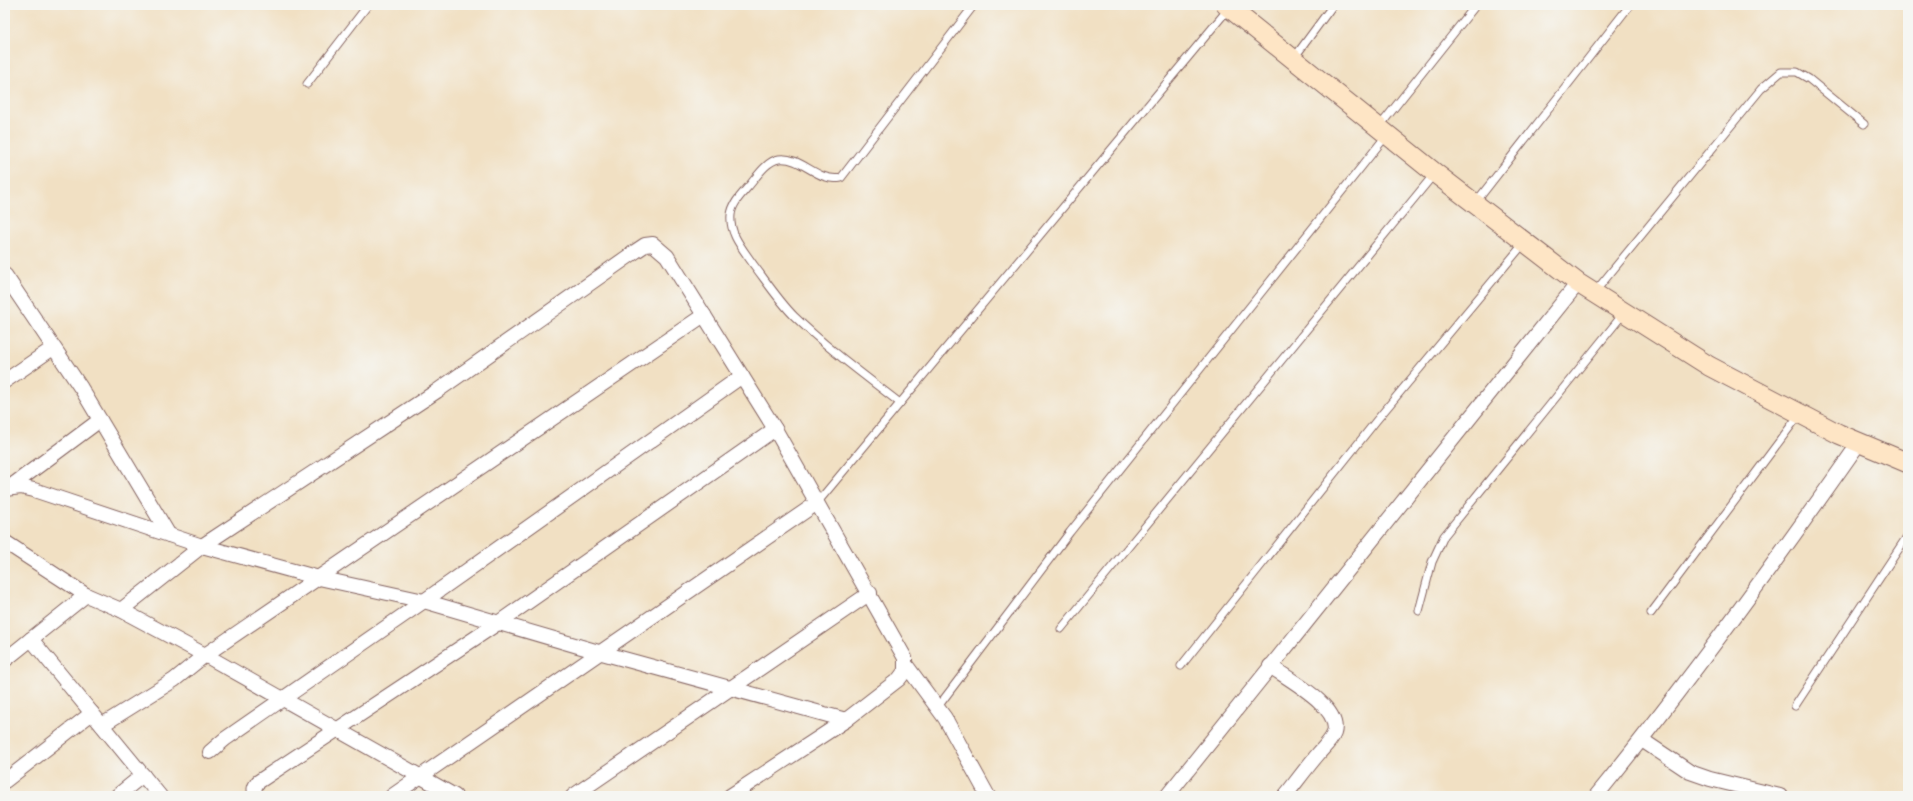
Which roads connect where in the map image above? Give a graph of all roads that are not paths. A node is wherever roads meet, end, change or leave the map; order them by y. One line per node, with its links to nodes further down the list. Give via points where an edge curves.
1 (368, 5): 8 (lane)
2 (974, 5): 21 (lane, via 841,178 833,180 790,160 778,159 769,164 742,194 731,215 737,242 794,316)
3 (1333, 5): 7 (lane)
4 (1476, 5): 10 (lane)
5 (1630, 5): 12 (lane)
6 (1228, 6): 7 (main road); 21 (lane)
7 (1293, 58): 10 (main road)
8 (306, 84)
9 (1864, 124): 15 (lane, via 1809,79 1797,72 1781,72 1761,89)
10 (1383, 130): 11 (main road); 52 (lane, via 1070,532)
11 (1436, 173): 12 (main road); 41 (lane)
12 (1476, 203): 13 (main road)
13 (1525, 242): 15 (main road); 47 (lane, via 1376,420)
14 (7, 281): 18 (street)
15 (1586, 288): 16 (main road); 48 (street)
16 (1624, 312): 22 (main road, via 1708,366); 38 (lane, via 1444,536 1432,562)
17 (704, 315): 19 (street); 32 (street, via 667,256 653,244 645,245 437,391); 33 (street)
18 (53, 348): 20 (street); 23 (street)
19 (742, 376): 24 (street); 36 (street)
20 (5, 381)
21 (900, 403): 28 (lane)
22 (1800, 414): 25 (main road); 39 (lane)
23 (100, 420): 27 (street); 30 (street)
24 (775, 429): 28 (street); 40 (street)
25 (1859, 442): 26 (main road); 57 (street, via 1775,562)
26 (1908, 463)
27 (11, 485): 30 (street, via 56,496)
28 (817, 504): 34 (street); 43 (street)
29 (1908, 534): 51 (lane)
30 (169, 535): 32 (street)
31 (6, 544): 35 (street)
32 (202, 546): 33 (street); 37 (street)
33 (319, 578): 36 (street); 44 (street)
34 (870, 593): 46 (street, via 903,653); 49 (street)
35 (86, 595): 37 (street); 42 (street)
36 (424, 601): 40 (street); 50 (street)
37 (121, 610): 44 (street)
38 (1419, 611)
39 (1651, 613)
40 (498, 623): 43 (street); 56 (street)
41 (1061, 629)
42 (31, 639): 45 (street); 53 (street)
43 (602, 653): 49 (street); 60 (street)
44 (205, 655): 50 (street); 55 (street, via 174,680)
45 (5, 660)
46 (906, 665): 52 (street); 54 (street, via 899,679)
47 (1181, 666)
48 (1270, 666): 62 (street); 72 (street, via 1323,705 1331,714 1335,726 1330,739)
49 (731, 687): 54 (street); 69 (street)
50 (282, 700): 56 (street); 58 (street)
51 (1795, 706)
52 (937, 708): 71 (street)
53 (92, 714): 55 (street); 61 (street)
54 (846, 720): 70 (street)
55 (102, 726): 59 (street)
56 (338, 729): 60 (street); 66 (street, via 258,782 254,786)
57 (1642, 740): 63 (street, via 1690,772); 73 (street)
58 (210, 752)
59 (143, 775): 64 (street); 65 (street)
60 (421, 776): 67 (street); 68 (street)
61 (5, 781)
62 (1171, 795)
63 (1773, 795)
64 (117, 796)
65 (160, 796)
66 (257, 796)
67 (392, 796)
68 (455, 796)
69 (573, 796)
70 (730, 796)
71 (988, 796)
72 (1285, 796)
73 (1596, 796)

